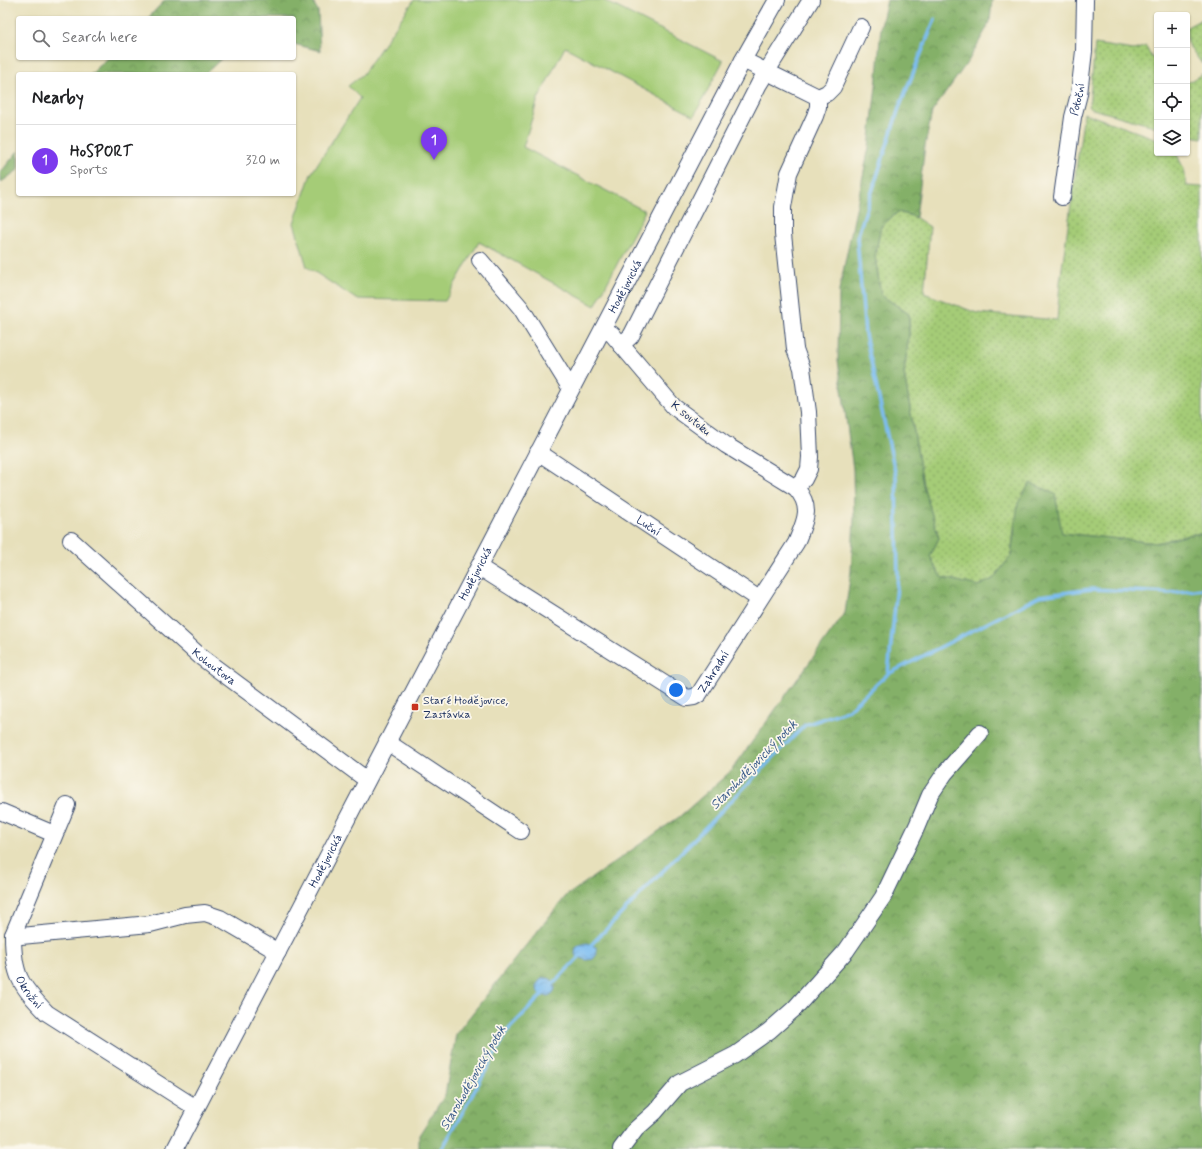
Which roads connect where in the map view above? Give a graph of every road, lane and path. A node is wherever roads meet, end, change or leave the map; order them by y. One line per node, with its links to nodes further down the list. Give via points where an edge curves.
1 (777, 0): 5 (street, Hodějovická)
2 (810, 0): 6 (street)
3 (1085, 0): 10 (street, Potoční, via 1081,72)
4 (861, 27): 7 (street, via 833,87)
5 (743, 60): 6 (street); 8 (street, Hodějovická)
6 (767, 72): 7 (street); 9 (street)
7 (818, 97): 16 (street, via 815,116 789,173 783,207 783,234 795,349 802,368 808,412 809,469)
8 (697, 148): 9 (street, via 712,155); 12 (street, Hodějovická)
9 (718, 164): 13 (street, via 631,336)
10 (1062, 197)
11 (480, 260): 14 (street, via 521,308)
12 (603, 329): 13 (street, K soutoku, via 612,334); 14 (street, Hodějovická)
13 (621, 345): 16 (street, K soutoku, via 674,407 726,445)
14 (571, 389): 15 (street, Hodějovická)
15 (538, 452): 18 (street, Hodějovická); 19 (street, Luční)
16 (796, 488): 19 (street, Zahradní, via 806,504 806,521 780,572)
17 (71, 540): 22 (street, Kohoutova, via 201,657)
18 (479, 567): 19 (street, Zahradní, via 688,698 698,694); 21 (street, Hodějovická)
19 (759, 599)
20 (980, 733): 31 (street, via 945,773 930,795 883,897 846,951 794,1009 769,1031 735,1055 673,1088 655,1112 636,1129)
21 (387, 742): 22 (street, Hodějovická); 25 (street)
22 (367, 780): 28 (street, Hodějovická)
23 (67, 805): 26 (street, Okružní)
24 (2, 812): 26 (street)
25 (521, 831)
26 (54, 834): 27 (street, Okružní)
27 (13, 935): 28 (street, via 150,924 205,913 220,918); 29 (street, Okružní, via 16,973 27,992 47,1013)
28 (278, 952): 29 (street, Hodějovická)
29 (196, 1108): 30 (street, Hodějovická)
30 (175, 1149)
31 (620, 1149)

